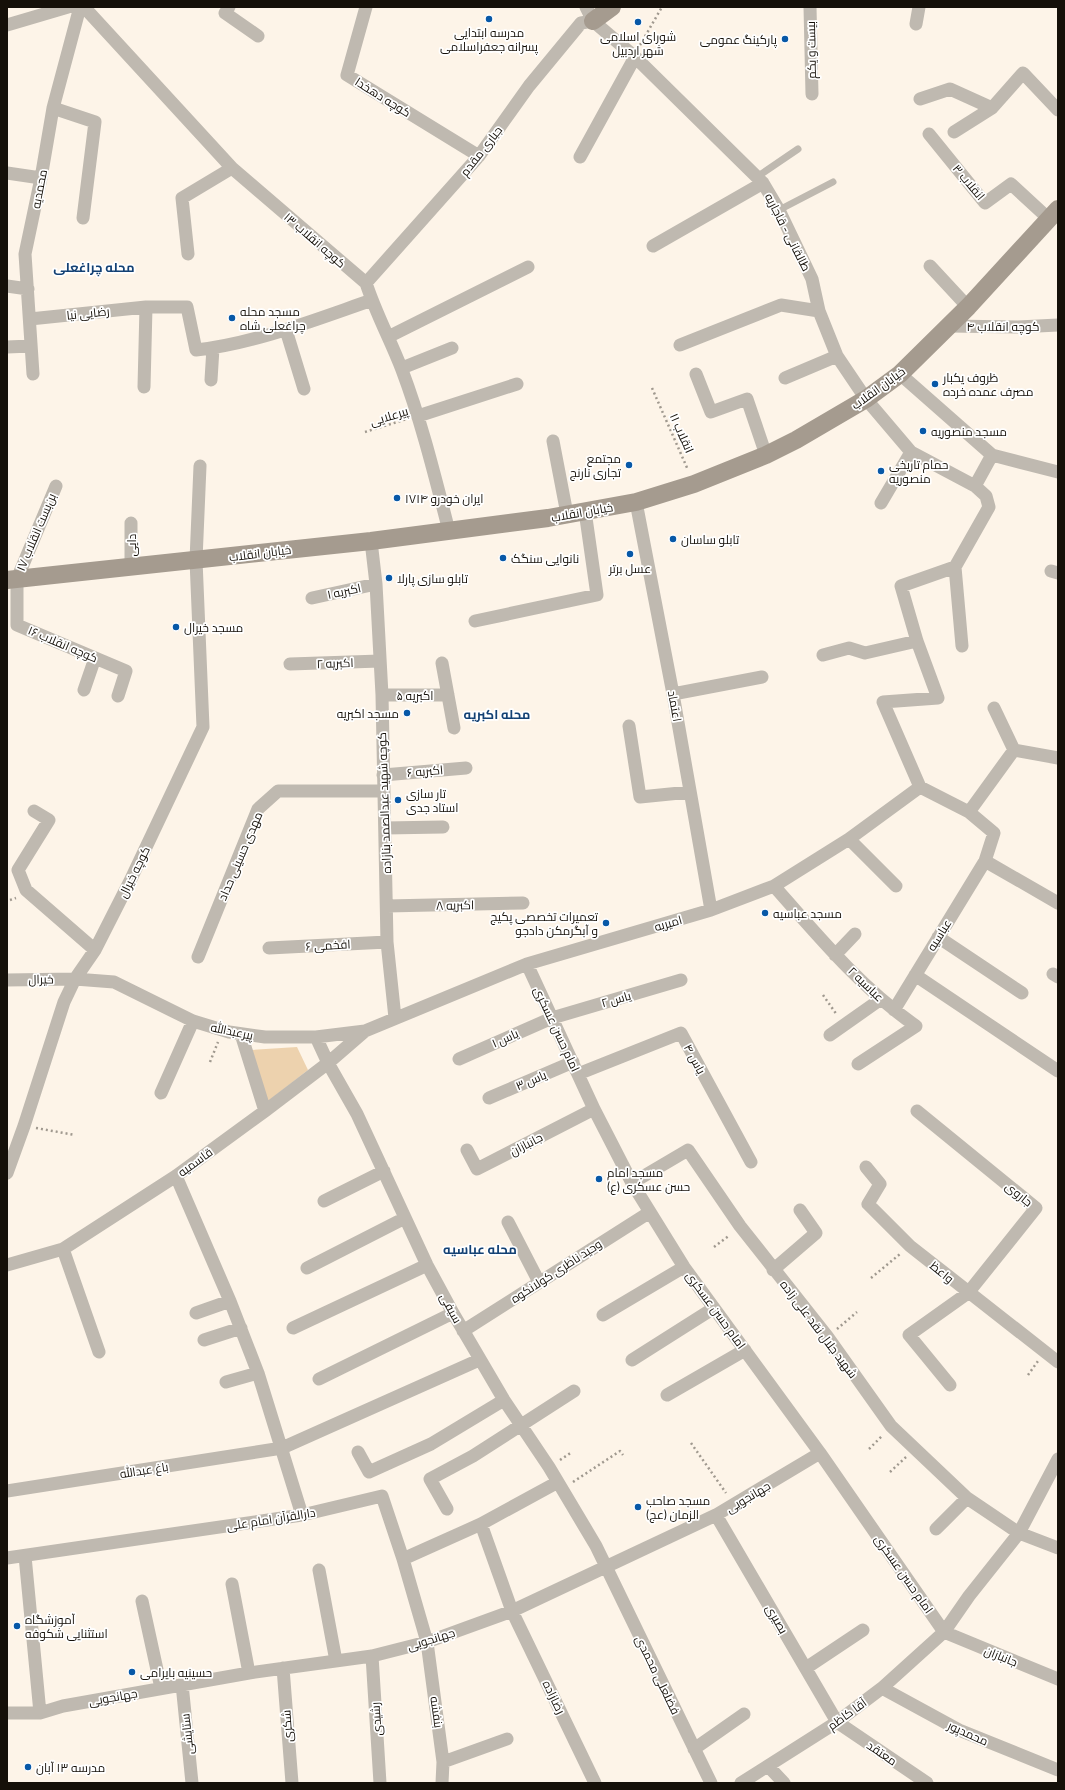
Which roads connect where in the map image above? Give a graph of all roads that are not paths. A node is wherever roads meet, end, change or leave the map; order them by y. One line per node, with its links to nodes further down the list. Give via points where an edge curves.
1 (68, 7): 9 (street)
2 (80, 7): 17 (street, محمدیه)
3 (84, 7): 25 (street, کوچه انقلاب ۱۳)
4 (229, 7): 13 (street, via 225,13)
5 (366, 7): 23 (street, کوچه دهخدا, via 347,75)
6 (612, 7): 10 (main road)
7 (810, 7): 15 (street, بیست و یکم)
8 (919, 7): 11 (street)
9 (30, 12): 12 (street)
10 (589, 14): 14 (street, طالقانی - قاجاریه); 23 (street, جباری مقدم, via 529,86)
11 (916, 24)
12 (7, 25)
13 (258, 36)
14 (635, 56): 24 (street); 28 (street, طالقانی - قاجاریه)
15 (812, 94)
16 (920, 99): 18 (street, via 950,90)
17 (53, 108): 27 (street, محمدیه); 32 (street, via 96,122)
18 (992, 108): 19 (street, via 1023,73); 20 (street)
19 (1058, 110)
20 (954, 132)
21 (929, 134): 31 (street, انقلاب ۳, via 986,203 1011,184)
22 (798, 149): 28 (lane)
23 (479, 156): 37 (street, جباری مقدم)
24 (580, 158)
25 (232, 168): 34 (street, via 182,198); 37 (street, کوچه انقلاب ۱۳)
26 (7, 173): 27 (street)
27 (41, 178): 39 (street, محمدیه, via 25,254)
28 (760, 180): 30 (street, طالقانی - قاجاریه); 33 (street)
29 (833, 182): 30 (lane)
30 (779, 210): 43 (street, طالقانی - قاجاریه, via 812,279)
31 (1053, 214): 42 (main road, خیابان انقلاب)
32 (83, 218)
33 (653, 246)
34 (188, 254)
35 (930, 266): 42 (street)
36 (528, 267): 48 (street)
37 (366, 284): 40 (street, کوچه انقلاب ۱۳)
38 (7, 286): 39 (street)
39 (28, 289): 44 (street, محمدیه)
40 (372, 300): 47 (street, رضایی نیا); 48 (street, کوچه انقلاب ۱۳)
41 (146, 307): 44 (street, رضایی نیا); 52 (street, رضایی نیا, via 187,307 196,350); 62 (street)
42 (968, 307): 46 (main road, خیابان انقلاب)
43 (819, 311): 49 (street, via 781,305); 54 (street, طالقانی - قاجاریه)
44 (30, 319): 50 (street, محمدیه)
45 (1058, 324): 46 (street, کوچه انقلاب ۴, via 1018,327)
46 (949, 326): 58 (main road, خیابان انقلاب)
47 (286, 330): 52 (street, رضایی نیا); 63 (street)
48 (388, 338): 55 (street, کوچه انقلاب ۱۳)
49 (680, 345)
50 (31, 346): 51 (street); 56 (street, محمدیه)
51 (7, 347)
52 (212, 348): 60 (street)
53 (452, 348): 55 (street)
54 (837, 356): 59 (street); 64 (street, طالقانی - قاجاریه)
55 (402, 368): 65 (street, کوچه انقلاب ۱۳)
56 (33, 374)
57 (696, 374): 68 (street, via 711,412 747,399)
58 (900, 374): 64 (main road, خیابان انقلاب); 69 (street)
59 (785, 378)
60 (211, 380)
61 (516, 384): 65 (street)
62 (144, 387)
63 (304, 388)
64 (866, 399): 67 (street, طالقانی - قاجاریه); 68 (main road, خیابان انقلاب)
65 (418, 416): 78 (street, کوچه انقلاب ۱۳)
66 (553, 441): 76 (street)
67 (911, 452): 73 (street); 75 (street)
68 (766, 455): 74 (main road, خیابان انقلاب, via 694,484)
69 (992, 455): 71 (street); 73 (street)
70 (200, 466): 80 (street, کوچه خیرال)
71 (1058, 472)
72 (56, 486): 83 (street, بن‌بست انقلاب ۱۷)
73 (975, 486): 81 (street, via 986,496 989,507)
74 (636, 502): 76 (main road, خیابان انقلاب); 96 (street, اعتماد)
75 (881, 503)
76 (576, 513): 78 (main road, خیابان انقلاب); 86 (street, via 597,595)
77 (131, 523): 82 (street, دایی)
78 (449, 531): 79 (main road, خیابان انقلاب)
79 (371, 541): 80 (main road, خیابان انقلاب); 84 (street, کوچه شهید عبدالصمد بنازاده)
80 (196, 560): 82 (main road, خیابان انقلاب); 126 (street, کوچه خیرال, via 203,727)
81 (955, 566): 87 (street, via 901,586); 88 (street)
82 (131, 567): 83 (main road, خیابان انقلاب)
83 (10, 576): 90 (street, کوچه انقلاب ۱۶, via 17,625)
84 (376, 584): 85 (street, اکبریه ۱); 91 (street, کوچه شهید عبدالصمد بنازاده)
85 (312, 598)
86 (475, 621)
87 (917, 641): 89 (street, via 865,653 850,648); 107 (street, via 938,698 884,702)
88 (962, 646)
89 (823, 655)
90 (95, 658): 95 (street); 99 (street, کوچه انقلاب ۱۶, via 126,671)
91 (380, 661): 93 (street, اکبریه ۲); 97 (street, کوچه شهید عبدالصمد بنازاده)
92 (442, 663): 98 (street)
93 (290, 664)
94 (762, 676): 96 (street)
95 (84, 690)
96 (673, 694): 109 (street, اعتماد)
97 (382, 695): 98 (street, اکبریه ۵); 106 (street, کوچه شهید عبدالصمد بنازاده)
98 (448, 695): 102 (street)
99 (118, 696)
100 (994, 708): 103 (street)
101 (629, 726): 109 (street, via 640,797)
102 (454, 728)
103 (1014, 750): 104 (street); 111 (street)
104 (1058, 758)
105 (466, 768): 106 (street, اکبریه ۶)
106 (383, 775): 108 (street, کوچه شهید عبدالصمد بنازاده)
107 (920, 787): 111 (street, عباسیه); 114 (street, امیریه)
108 (383, 792): 113 (street, کوچه شهید عبدالصمد بنازاده); 128 (street, مهدی حسینی حداد, via 278,791 258,809)
109 (690, 792): 121 (street, اعتماد)
110 (34, 811): 126 (street, via 49,820 18,870 26,890)
111 (968, 812): 115 (street, عباسیه, via 994,833)
112 (443, 827): 113 (street)
113 (385, 828): 120 (street, کوچه شهید عبدالصمد بنازاده)
114 (849, 839): 116 (street, امیریه); 117 (street)
115 (985, 861): 119 (street); 123 (street, عباسیه)
116 (774, 886): 121 (street, امیریه); 127 (street, عباسیه ۲)
117 (896, 886)
118 (523, 903): 120 (street, اکبریه ۸)
119 (1058, 903)
120 (387, 906): 124 (street, کوچه شهید عبدالصمد بنازاده)
121 (711, 910): 129 (street, امیریه)
122 (855, 934): 127 (street)
123 (938, 937): 130 (street, عباسیه); 134 (street)
124 (386, 942): 125 (street, افخمی ۶); 137 (street, کوچه شهید عبدالصمد بنازاده)
125 (269, 948)
126 (95, 950): 131 (street, کوچه خیرال)
127 (835, 955): 135 (street, عباسیه ۲)
128 (198, 957)
129 (528, 964): 137 (street, امیریه); 138 (street, امام حسن عسکری)
130 (915, 975): 136 (street, عباسیه); 148 (street)
131 (75, 979): 132 (street, خیرال); 139 (street, پیرعبدالله, via 114,982); 158 (street, کوچه خیرال, via 64,1002)
132 (7, 980)
133 (681, 980): 138 (street, یاس ۲)
134 (1022, 992)
135 (882, 999): 136 (street, عباسیه ۲); 142 (street)
136 (894, 1010): 146 (street, عباسیه ۲, via 916,1026)
137 (395, 1018): 140 (street, پیرعبدالله)
138 (552, 1018): 144 (street, یاس ۱); 147 (street, امام حسن عسکری)
139 (193, 1021): 141 (street, پیرعبدالله); 149 (street)
140 (365, 1031): 143 (street, پیرعبدالله); 145 (street, قاسمیه)
141 (241, 1034): 143 (street, پیرعبدالله, via 265,1037); 152 (street)
142 (830, 1035)
143 (316, 1037): 145 (street, سیفی)
144 (458, 1059)
145 (328, 1063): 152 (street, قاسمیه); 157 (street, سیفی, via 357,1114)
146 (858, 1064)
147 (575, 1068): 150 (street, یاس ۳); 151 (street, امام حسن عسکری); 155 (street, یاس ۴, via 681,1033)
148 (1058, 1070)
149 (162, 1092)
150 (489, 1098)
151 (594, 1109): 154 (street, جانبازان, via 477,1169); 160 (street, امام حسن عسکری)
152 (265, 1111): 159 (street, قاسمیه)
153 (917, 1111): 173 (street, جاروی, via 1036,1208)
154 (467, 1150)
155 (751, 1162)
156 (866, 1168): 173 (street, واعظ, via 880,1184 868,1204 910,1246)
157 (384, 1171): 161 (street); 164 (street, سیفی)
158 (7, 1173)
159 (176, 1176): 166 (street, قاسمیه); 174 (street)
160 (632, 1183): 163 (street, امام حسن عسکری); 171 (street, شهید جلال نقد علی زاده, via 688,1150)
161 (324, 1200)
162 (800, 1210): 171 (street, via 816,1233)
163 (650, 1212): 169 (street, امام حسن عسکری); 172 (street, وحید ناظری کولانکوه)
164 (405, 1218): 168 (street, سیفی); 170 (street)
165 (508, 1222): 172 (street)
166 (63, 1249): 167 (street, قاسمیه); 184 (street)
167 (7, 1265)
168 (427, 1265): 177 (street, سیفی); 180 (street)
169 (684, 1267): 175 (street, امام حسن عسکری); 178 (street)
170 (307, 1268)
171 (773, 1270): 202 (street, شهید جلال نقد علی زاده, via 827,1336 891,1426)
172 (539, 1282): 181 (street, وحید ناظری کولانکوه)
173 (968, 1293): 187 (street, واعظ); 191 (street, via 909,1335)
174 (230, 1301): 176 (street); 179 (street)
175 (714, 1308): 183 (street, امام حسن عسکری); 186 (street)
176 (196, 1313)
177 (453, 1313): 181 (street, سیفی); 189 (street)
178 (604, 1315)
179 (240, 1328): 182 (street); 188 (street)
180 (294, 1328)
181 (463, 1331): 185 (street, سیفی)
182 (204, 1340)
183 (745, 1350): 193 (street); 198 (street, امام حسن عسکری)
184 (99, 1352)
185 (479, 1360): 194 (street, سیفی); 196 (street, باغ عبدالله)
186 (632, 1360)
187 (1058, 1362)
188 (258, 1373): 190 (street); 196 (street)
189 (319, 1379)
190 (226, 1382)
191 (950, 1384)
192 (574, 1391): 195 (street)
193 (667, 1395)
194 (504, 1400): 195 (street, سیفی); 197 (street, via 431,1444 369,1472)
195 (520, 1426): 200 (street, سیفی); 203 (street, via 473,1456 430,1479)
196 (282, 1448): 201 (street, باغ عبدالله); 204 (street)
197 (358, 1452)
198 (820, 1453): 205 (street, جهانجویی); 219 (street, امام حسن عسکری)
199 (1058, 1459): 208 (street, آقا کاظم)
200 (560, 1486): 206 (street); 213 (street, سیفی)
201 (7, 1491)
202 (967, 1498): 207 (street); 208 (street, شهید جلال نقد علی زاده)
203 (447, 1509)
204 (302, 1515): 210 (street, دارالقرآن امام علی); 212 (street, دارالقرآن امام علی, via 382,1496)
205 (716, 1515): 213 (street, جهانجویی); 224 (street, بصیری)
206 (481, 1524): 212 (street); 217 (street, رضازاده)
207 (936, 1529)
208 (1018, 1533): 209 (street, شهید جلال نقد علی زاده); 219 (street, آقا کاظم)
209 (1058, 1548)
210 (25, 1556): 211 (street, دارالقرآن امام علی); 231 (street)
211 (7, 1558)
212 (403, 1558): 220 (street, دارالقرآن امام علی)
213 (606, 1567): 217 (street, جهانجویی); 235 (street, فضلعلی محمدی)
214 (319, 1570): 222 (street)
215 (232, 1584): 225 (street)
216 (142, 1602): 228 (street)
217 (512, 1611): 220 (street, جهانجویی); 243 (street, رضازاده)
218 (863, 1630): 224 (street)
219 (944, 1632): 226 (street, جانبازان); 229 (street, آقا کاظم)
220 (427, 1642): 221 (street, جهانجویی); 236 (street, بنفشه)
221 (372, 1656): 222 (street, جهانجویی); 241 (street, رشیدی)
222 (336, 1661): 223 (street, جهانجویی)
223 (283, 1668): 225 (street, جهانجویی); 240 (street, شکری)
224 (806, 1668): 233 (street, بصیری)
225 (250, 1673): 227 (street, جهانجویی)
226 (1058, 1679)
227 (182, 1684): 228 (street, جهانجویی); 239 (street, ستایشی)
228 (161, 1688): 231 (street, جهانجویی, via 63,1706)
229 (882, 1688): 233 (street, آقا کاظم); 238 (street, محمدپور, via 959,1730)
230 (7, 1713): 231 (street, جهانجویی)
231 (40, 1713)
232 (744, 1714): 235 (street)
233 (837, 1722): 237 (street, آقا کاظم); 247 (street, معتقد)
234 (507, 1739): 236 (street)
235 (694, 1749): 244 (street, فضلعلی محمدی)
236 (443, 1762): 242 (street, بنفشه)
237 (768, 1766): 245 (street, آقا کاظم); 246 (street)
238 (1058, 1770)
239 (192, 1783)
240 (292, 1783)
241 (380, 1783)
242 (442, 1783)
243 (595, 1783)
244 (711, 1783)
245 (741, 1783)
246 (784, 1783)
247 (927, 1783)

